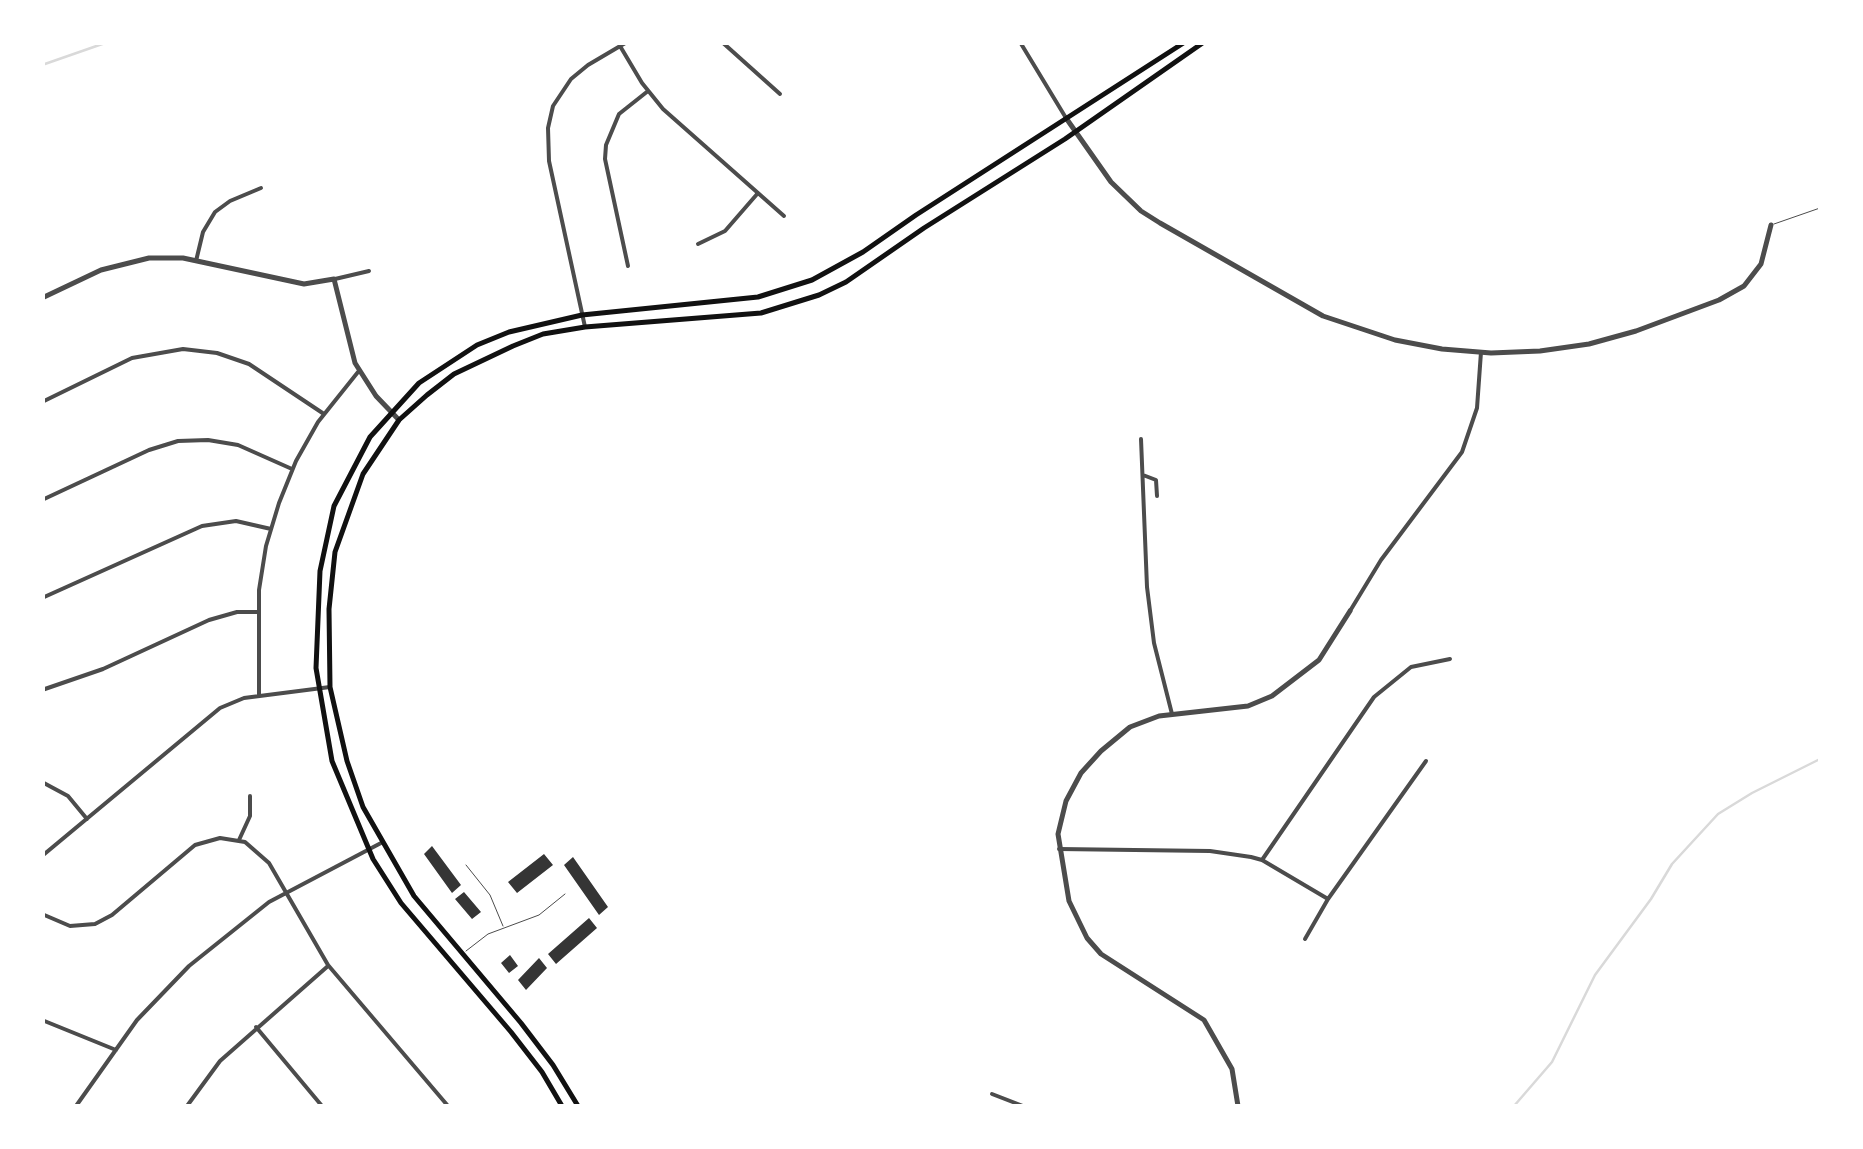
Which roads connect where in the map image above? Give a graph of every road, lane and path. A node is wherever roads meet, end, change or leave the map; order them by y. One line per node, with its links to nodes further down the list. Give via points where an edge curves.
1 (626, 42): 6 (street)
2 (722, 42): 8 (street)
3 (1020, 42): 9 (street)
4 (1185, 42): 9 (main road)
5 (1204, 42): 10 (main road)
6 (620, 46): 7 (street); 24 (street, via 579,71 558,96 548,128 548,160)
7 (648, 91): 12 (street); 20 (street, via 618,114 606,145)
8 (780, 94)
9 (1066, 118): 10 (street); 14 (main road)
10 (1076, 132): 17 (main road); 26 (street, via 1141,211 1302,305 1395,340)
11 (261, 188): 19 (street, via 215,212)
12 (758, 193): 15 (street); 18 (street, via 725,231)
13 (1820, 208): 16 (lane)
14 (916, 214): 17 (main road); 24 (main road, via 838,267 786,290)
15 (784, 216)
16 (1771, 225): 26 (street, via 1761,264 1728,296 1588,344)
17 (924, 228): 25 (main road, via 846,282 790,306)
18 (698, 244)
19 (196, 261): 22 (street, via 297,284); 23 (street, via 133,260)
20 (628, 266)
21 (369, 271): 22 (street)
22 (334, 280): 27 (street)
23 (42, 298)
24 (582, 314): 25 (street); 29 (main road, via 477,345 420,383)
25 (584, 327): 31 (main road, via 543,334 482,358)
26 (1481, 352): 40 (street, via 1469,438)
27 (358, 372): 29 (street); 30 (street)
28 (42, 402): 30 (street, via 132,358 182,349 249,364)
29 (391, 412): 31 (street); 43 (main road, via 334,506 316,609)
30 (324, 414): 33 (street)
31 (400, 420): 42 (main road, via 363,474 335,552)
32 (1141, 439): 34 (street)
33 (292, 469): 36 (street, via 238,445 178,441); 37 (street)
34 (1143, 475): 35 (street, via 1156,480); 46 (street, via 1146,587)
35 (1157, 496)
36 (42, 500)
37 (271, 529): 38 (street, via 236,521 202,526); 39 (street)
38 (42, 598)
39 (258, 612): 44 (street, via 209,620); 45 (street)
40 (1350, 612): 46 (street, via 1319,660 1272,696 1248,706)
41 (1450, 659): 56 (street, via 1411,667 1374,698)
42 (330, 687): 43 (street); 52 (main road, via 347,762)
43 (318, 688): 45 (street); 53 (main road, via 332,761)
44 (42, 690)
45 (259, 696): 50 (street, via 208,716)
46 (1172, 714): 54 (street, via 1130,728 1081,773 1066,801)
47 (1426, 761): 60 (street)
48 (42, 782): 50 (street, via 68,796)
49 (250, 796): 51 (street)
50 (87, 818): 55 (street)
51 (239, 840): 58 (street, via 265,858); 61 (street, via 195,845 101,922 70,926)
52 (382, 843): 53 (street); 64 (main road)
53 (370, 849): 58 (street); 65 (main road, via 401,902)
54 (1060, 850): 56 (street, via 1210,851); 78 (street, via 1069,901 1086,938 1204,1020 1232,1069)
55 (42, 856)
56 (1262, 860): 60 (street)
57 (466, 866): 62 (lane, via 490,895)
58 (285, 892): 66 (street); 69 (street, via 161,991)
59 (565, 894): 62 (lane, via 539,915)
60 (1328, 898): 63 (street)
61 (42, 914)
62 (504, 928): 64 (lane)
63 (1304, 939)
64 (461, 955): 65 (lane); 76 (main road, via 553,1065)
65 (451, 964): 75 (main road, via 511,1032)
66 (328, 965): 68 (street); 74 (street)
67 (42, 1020): 69 (street)
68 (256, 1027): 72 (street); 73 (street)
69 (116, 1050): 71 (street)
70 (992, 1094): 77 (street)
71 (76, 1106)
72 (187, 1106)
73 (322, 1106)
74 (448, 1106)
75 (562, 1106)
76 (578, 1106)
77 (1023, 1106)
78 (1238, 1106)

